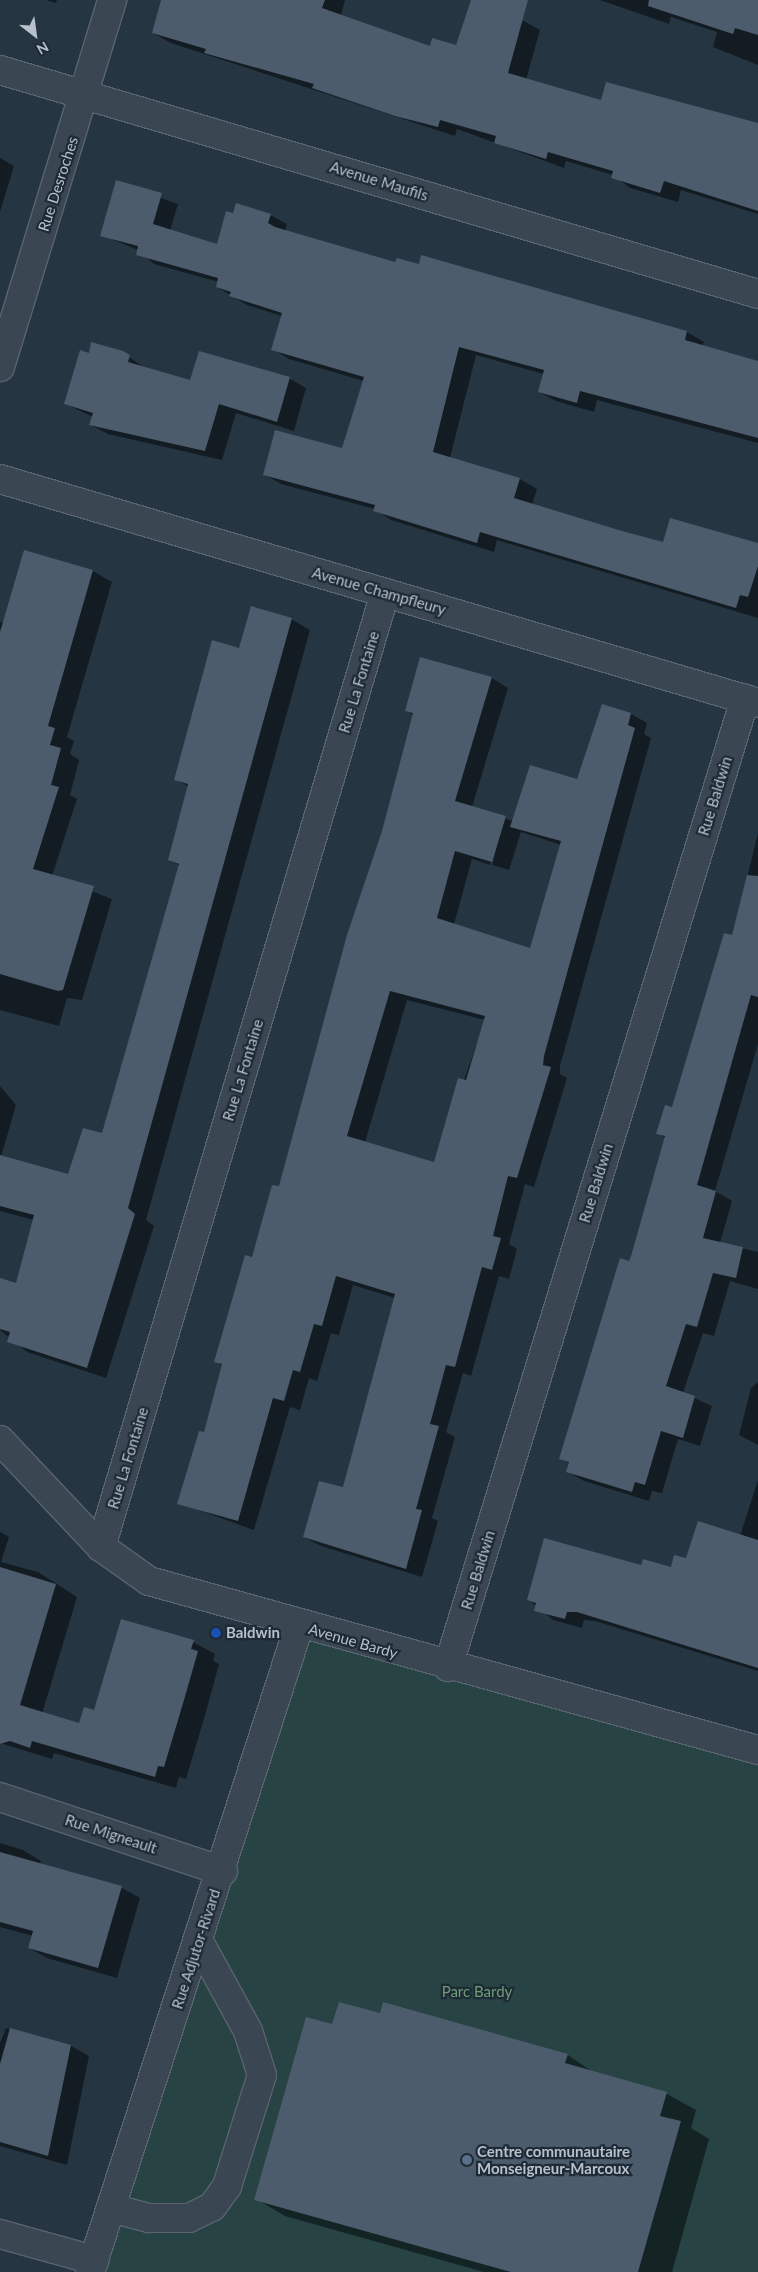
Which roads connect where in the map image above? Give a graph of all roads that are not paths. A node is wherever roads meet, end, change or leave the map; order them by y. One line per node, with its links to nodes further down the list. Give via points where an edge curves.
1 (112, 0): 3 (street, Rue Desroches)
2 (0, 70): 3 (street, Avenue Maufils)
3 (87, 94): 4 (street, Avenue Maufils); 5 (street, Rue Desroches)
4 (758, 294)
5 (0, 367)
6 (0, 479): 7 (street, Avenue Champfleury)
7 (386, 593): 8 (street, Avenue Champfleury); 10 (street, Rue La Fontaine)
8 (751, 701): 12 (street, Rue Baldwin)
9 (0, 1440): 10 (street, Avenue Bardy)
10 (101, 1547): 11 (street, Avenue Bardy, via 149,1582)
11 (299, 1626): 12 (street, Avenue Bardy); 15 (street, Rue Adjutor-Rivard)
12 (448, 1668): 13 (street, Avenue Bardy)
13 (758, 1750)
14 (0, 1797): 15 (street, Rue Migneault)
15 (222, 1871): 16 (street, Rue Adjutor-Rivard)
16 (199, 1942): 17 (street, Rue Adjutor-Rivard); 17 (street, via 248,2031 262,2075 227,2186 212,2208 189,2218 149,2218)
17 (111, 2208): 19 (street, Rue Adjutor-Rivard)
18 (0, 2234): 19 (street)
19 (92, 2266)

